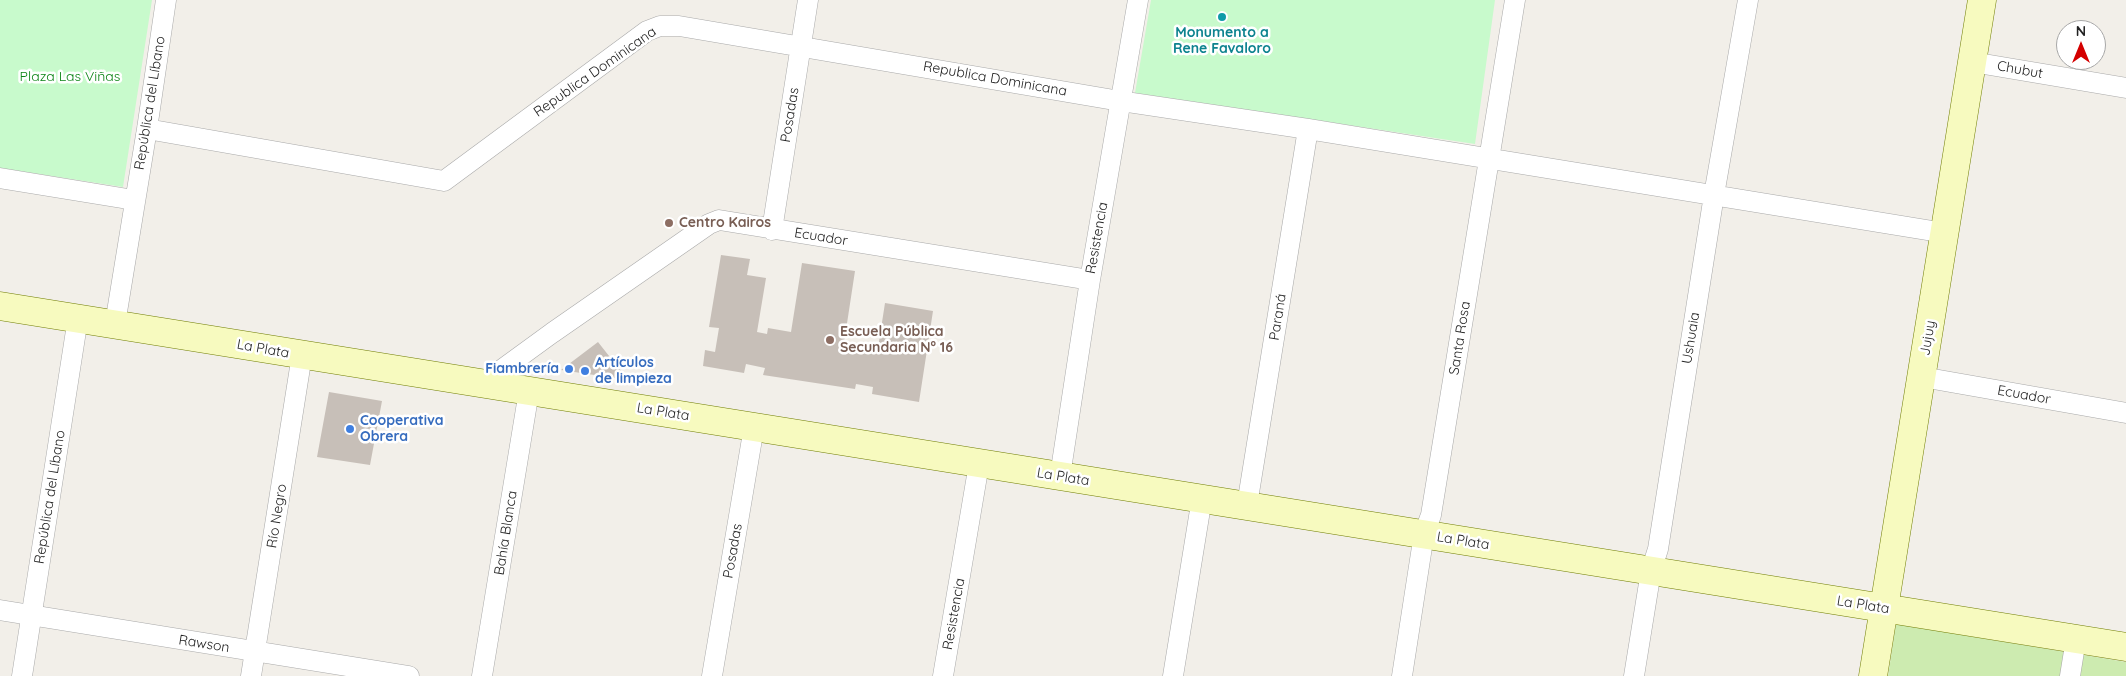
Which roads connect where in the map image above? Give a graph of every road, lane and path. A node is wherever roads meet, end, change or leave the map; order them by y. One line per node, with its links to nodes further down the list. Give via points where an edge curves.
1 (166, 0): 12 (street, República del Líbano)
2 (808, 0): 7 (street, Posadas)
3 (1138, 0): 10 (street, Resistencia)
4 (1515, 0): 13 (street, Santa Rosa)
5 (1748, 0): 15 (street, Ushuaia)
6 (1982, 0): 8 (street, Jujuy)
7 (801, 45): 10 (street, Republica Dominicana); 12 (street, Republica Dominicana, via 679,26 660,26 648,31 444,181); 17 (street, Posadas)
8 (1972, 62): 9 (street, Chubut); 18 (street, Jujuy)
9 (2126, 88)
10 (1120, 101): 11 (street, Republica Dominicana); 19 (street, Resistencia)
11 (1308, 129): 13 (street, Republica Dominicana); 32 (street, Paraná)
12 (147, 130): 16 (street, República del Líbano)
13 (1489, 159): 15 (street, Republica Dominicana); 33 (street, Santa Rosa, via 1431,515)
14 (0, 178): 16 (street)
15 (1714, 195): 18 (street, Republica Dominicana); 34 (street, Ushuaia, via 1658,549)
16 (134, 200): 22 (street, República del Líbano)
17 (772, 230): 19 (street, Ecuador); 25 (street, Ecuador, via 719,220 709,224)
18 (1944, 232): 24 (street, Jujuy)
19 (1090, 280): 30 (street, Resistencia)
20 (0, 306): 21 (street, La Plata)
21 (78, 318): 22 (street, La Plata); 37 (street, República del Líbano)
22 (115, 324): 23 (street, La Plata)
23 (302, 356): 25 (street, La Plata); 40 (street, Río Negro)
24 (1922, 377): 27 (street, Ecuador); 35 (street, Jujuy)
25 (482, 384): 26 (street, La Plata)
26 (529, 391): 28 (street, La Plata); 44 (street, Bahía Blanca)
27 (2126, 413)
28 (754, 427): 29 (street, La Plata); 45 (street, Posadas)
29 (979, 464): 30 (street, La Plata); 46 (street, Resistencia)
30 (1060, 476): 31 (street, La Plata)
31 (1202, 498): 32 (street, La Plata); 47 (street)
32 (1247, 505): 33 (street, La Plata)
33 (1424, 534): 34 (street, La Plata); 48 (street, Santa Rosa)
34 (1651, 571): 35 (street, La Plata); 49 (street, Ushuaia)
35 (1884, 609): 38 (street, La Plata); 50 (street, Jujuy)
36 (0, 610): 37 (street, Rawson)
37 (32, 615): 40 (street, Rawson); 41 (street, República del Líbano)
38 (2076, 639): 39 (street, La Plata); 51 (street)
39 (2126, 647)
40 (255, 652): 42 (street, Río Negro); 43 (street, Rawson)
41 (22, 676)
42 (251, 676)
43 (409, 676)
44 (482, 676)
45 (712, 676)
46 (943, 676)
47 (1173, 676)
48 (1402, 676)
49 (1634, 676)
50 (1874, 676)
51 (2070, 676)

